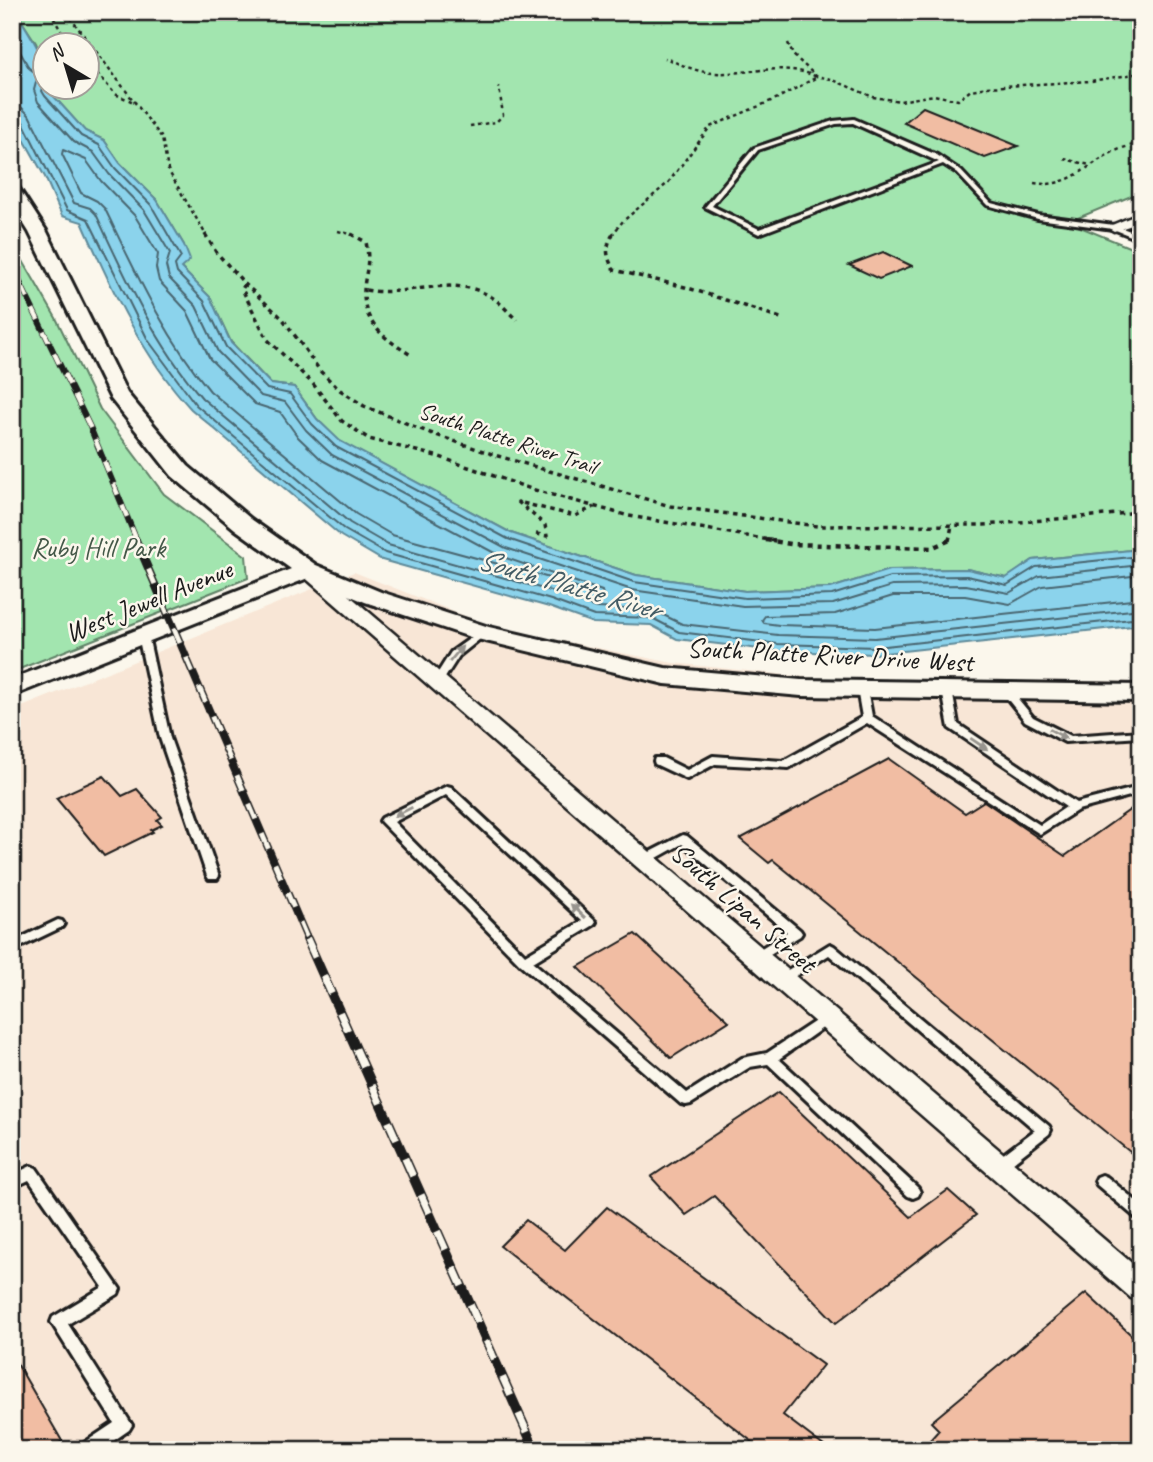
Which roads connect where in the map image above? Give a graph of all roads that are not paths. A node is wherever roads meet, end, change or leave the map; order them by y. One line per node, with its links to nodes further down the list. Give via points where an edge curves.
1 (944, 162): 1 (lane, via 759,232 708,207 757,149 835,122 854,121); 4 (lane, via 989,204 1038,217)
2 (12, 191): 6 (street, South Platte River Drive West, via 38,232 118,395 180,471)
3 (1141, 217): 4 (street)
4 (1114, 227): 5 (lane)
5 (1141, 238)
6 (308, 570): 7 (street, South Platte River Drive West); 8 (street, West Jewell Avenue); 9 (street, South Lipan Street)
7 (482, 634): 9 (lane, one-way to 7, via 455,654); 11 (street, South Platte River Drive West, via 665,676)
8 (143, 635): 10 (street, West Jewell Avenue); 21 (lane, via 165,738)
9 (437, 682): 20 (street, South Lipan Street)
10 (12, 688)
11 (862, 689): 12 (street, South Platte River Drive West); 15 (lane)
12 (947, 690): 13 (street, South Platte River Drive West); 19 (lane, one-way to 19, via 953,726)
13 (1006, 691): 14 (street, South Platte River Drive West); 16 (lane, one-way to 16, via 1029,719 1069,740)
14 (1141, 693)
15 (867, 718): 17 (lane, via 785,765 713,760 687,775); 19 (lane, via 1040,830)
16 (1141, 734)
17 (659, 761)
18 (1141, 788): 19 (lane)
19 (1074, 807)
20 (644, 860): 24 (street, South Lipan Street); 24 (lane, via 683,839 796,933)
21 (213, 876)
22 (58, 924): 23 (lane)
23 (12, 947)
24 (756, 957): 26 (street, South Lipan Street)
25 (524, 961): 25 (lane, one-way to 25, via 590,922 447,790 386,821); 28 (lane, via 686,1100 747,1062)
26 (782, 979): 27 (street, South Lipan Street); 29 (lane, via 830,949 1044,1130)
27 (827, 1019): 28 (lane); 29 (street, South Lipan Street)
28 (770, 1058): 32 (lane)
29 (998, 1166): 34 (street, South Lipan Street)
30 (1102, 1181): 33 (lane)
31 (12, 1182): 35 (lane, via 31,1172 113,1289 58,1322 124,1425)
32 (914, 1192)
33 (1141, 1214)
34 (1141, 1289)
35 (86, 1450)

